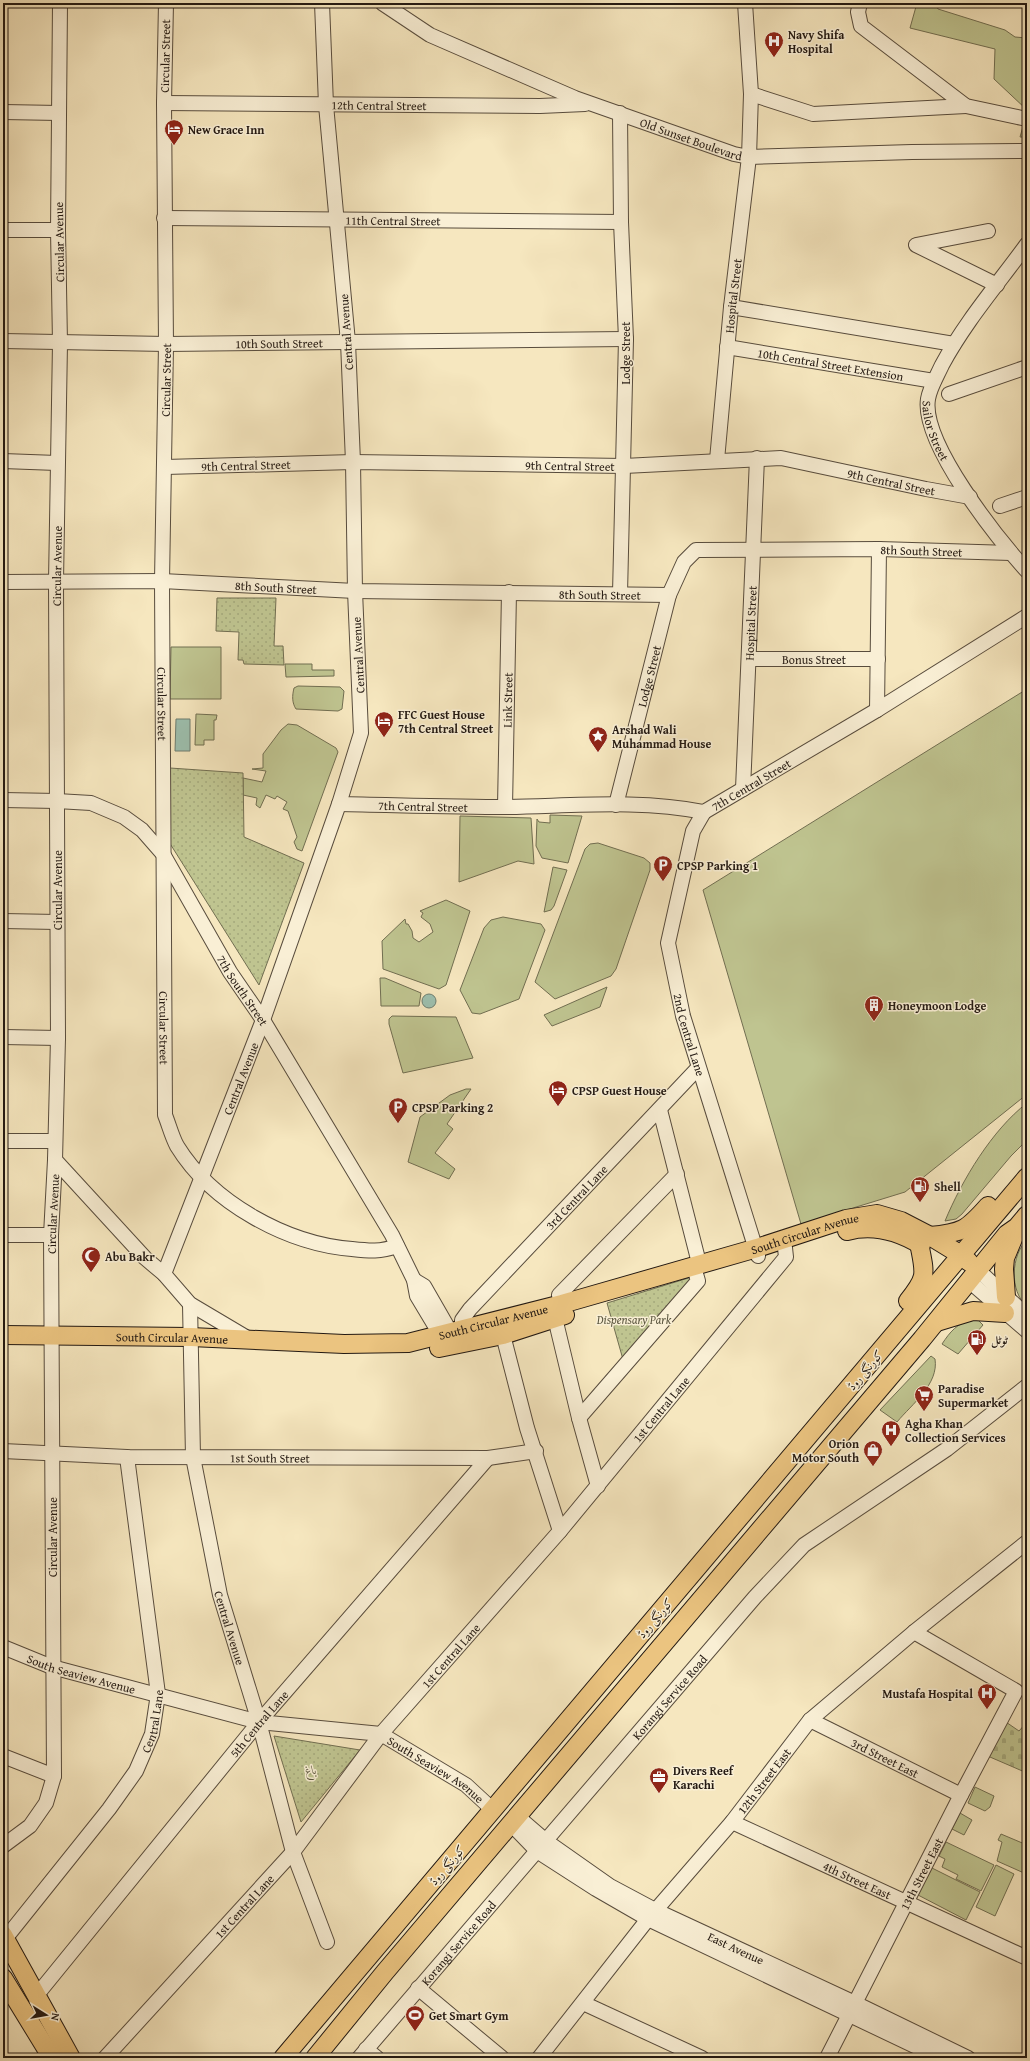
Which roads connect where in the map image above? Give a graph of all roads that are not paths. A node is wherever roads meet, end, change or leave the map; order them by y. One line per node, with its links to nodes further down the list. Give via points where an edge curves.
1 (60, 3): 13 (street, Circular Avenue)
2 (166, 3): 8 (street, Circular Street)
3 (322, 3): 10 (street, Central Avenue)
4 (382, 3): 9 (street, Old Sunset Boulevard, via 430,35)
5 (745, 3): 7 (street, Hospital Street)
6 (860, 3): 11 (street, via 858,12 862,26)
7 (751, 94): 11 (street, via 813,114); 17 (street, Hospital Street)
8 (164, 103): 10 (street, 12th Central Street); 18 (street, Circular Street)
9 (593, 104): 10 (street, 12th Central Street); 14 (street, Old Sunset Boulevard)
10 (326, 105): 19 (street, Central Avenue)
11 (966, 106): 15 (street)
12 (3, 112): 13 (street)
13 (58, 113): 22 (street, Circular Avenue)
14 (620, 113): 17 (street, Old Sunset Boulevard, via 734,154); 20 (street, Lodge Street)
15 (1022, 118)
16 (1027, 151): 17 (street, Old Sunset Boulevard)
17 (749, 157): 26 (street, Hospital Street)
18 (164, 218): 19 (street, 11th Central Street); 31 (street, Circular Street)
19 (337, 220): 20 (street, 11th Central Street); 30 (street, Central Avenue)
20 (621, 222): 27 (street, Lodge Street)
21 (3, 230): 22 (street)
22 (58, 230): 29 (street, Circular Avenue)
23 (988, 231): 25 (street, via 916,245)
24 (1027, 244): 25 (street, Sailor Street)
25 (997, 285): 32 (street, Sailor Street)
26 (731, 307): 32 (street); 33 (street, Hospital Street)
27 (626, 339): 30 (street, 10th South Street); 42 (street, Lodge Street)
28 (3, 341): 29 (street, 10th South Street)
29 (60, 342): 31 (street, 10th South Street); 41 (street, Circular Avenue)
30 (348, 342): 31 (street, 10th South Street); 40 (street, Central Avenue)
31 (166, 344): 43 (street, Circular Street)
32 (954, 344): 35 (street, Sailor Street)
33 (727, 347): 35 (street, 10th Central Street Extension); 38 (street, Hospital Street)
34 (1027, 367): 36 (street)
35 (934, 382): 45 (street, Sailor Street, via 928,401 930,422 938,448)
36 (949, 394)
37 (756, 458): 38 (street, 9th Central Street); 45 (street, 9th Central Street, via 781,458); 48 (street, Hospital Street)
38 (717, 460): 42 (street, 9th Central Street)
39 (3, 461): 41 (street)
40 (353, 462): 42 (street, 9th Central Street); 43 (street, 9th Central Street); 54 (street, Central Avenue)
41 (57, 463): 53 (street, Circular Avenue)
42 (624, 466): 56 (street, Lodge Street)
43 (165, 468): 51 (street, Circular Street)
44 (1027, 496): 46 (street)
45 (970, 497): 49 (street, Sailor Street)
46 (1000, 506)
47 (879, 549): 48 (street, 8th South Street); 49 (street, 8th South Street); 60 (street)
48 (752, 550): 57 (street, 8th South Street, via 696,550 684,562); 59 (street, Hospital Street)
49 (1011, 553): 50 (street, Sailor Street)
50 (1027, 571)
51 (162, 581): 53 (street, 8th South Street); 54 (street, 8th South Street); 69 (street, Circular Street)
52 (3, 582): 53 (street)
53 (56, 582): 64 (street, Circular Avenue)
54 (355, 591): 55 (street, 8th South Street); 65 (street, Central Avenue, via 361,733)
55 (509, 592): 56 (street, 8th South Street); 67 (street, Link Street)
56 (620, 594): 57 (street, 8th South Street)
57 (670, 595): 66 (street, Lodge Street)
58 (1027, 616): 61 (street, 7th Central Street)
59 (750, 659): 60 (street, Bonus Street); 62 (street, Hospital Street)
60 (878, 659): 61 (street)
61 (877, 710): 62 (street, 7th Central Street)
62 (743, 789): 68 (street, 7th Central Street)
63 (3, 800): 64 (street, 7th South Street)
64 (57, 801): 69 (street, 7th South Street, via 91,803 124,817 142,830); 71 (street, Circular Avenue)
65 (339, 804): 67 (street, 7th Central Street); 72 (street, Central Avenue)
66 (616, 805): 67 (street, 7th Central Street); 68 (street, 7th Central Street, via 679,807)
67 (505, 807)
68 (704, 812): 75 (street, 2nd Central Lane, via 693,831 668,943 683,1016)
69 (163, 854): 72 (street, 7th South Street, via 230,972); 81 (street, Circular Street, via 165,1115 177,1145)
70 (3, 920): 71 (street)
71 (57, 922): 74 (street, Circular Avenue)
72 (263, 1020): 81 (street, Central Avenue); 87 (street, 7th South Street)
73 (3, 1036): 74 (street)
74 (58, 1038): 78 (street, Circular Avenue)
75 (698, 1068): 76 (street, 3rd Central Lane); 89 (street, 2nd Central Lane)
76 (660, 1110): 80 (street); 100 (street, 3rd Central Lane, via 470,1309)
77 (3, 1141): 78 (street)
78 (54, 1141): 79 (street, Circular Avenue)
79 (55, 1160): 85 (street, Circular Avenue); 92 (street, via 145,1258)
80 (677, 1174): 91 (street); 96 (street, via 560,1295)
81 (202, 1177): 87 (street, Circular Street, via 242,1211 284,1234 329,1247 381,1252); 92 (street, Central Avenue)
82 (1024, 1180): 86 (main road, via 992,1201 978,1218 963,1230); 90 (main road, کورنگی روڈ)
83 (1022, 1221): 93 (main road, کورنگی روڈ, via 1007,1234); 95 (main road, via 1005,1258)
84 (3, 1235): 85 (street)
85 (51, 1235): 103 (street, Circular Avenue)
86 (924, 1239): 88 (main road, South Circular Avenue, via 885,1229 864,1228); 89 (main road, South Circular Avenue, via 901,1221 877,1214 846,1218); 90 (main road, South Circular Avenue); 107 (main road, via 922,1285 869,1350)
87 (397, 1246): 100 (street, 7th South Street, via 414,1280 417,1296)
88 (785, 1248): 89 (main road, South Circular Avenue); 116 (street, 1st Central Lane, via 786,1257)
89 (758, 1252): 91 (main road, South Circular Avenue)
90 (957, 1260): 93 (main road, South Circular Avenue); 107 (main road, کورنگی روڈ)
91 (698, 1269): 96 (main road, South Circular Avenue); 109 (street, via 698,1282)
92 (164, 1274): 94 (street)
93 (974, 1276): 95 (street); 98 (main road, کورنگی روڈ)
94 (190, 1304): 104 (street); 105 (street, Central Avenue)
95 (1005, 1305): 97 (street); 98 (main road, via 972,1311); 99 (street)
96 (558, 1311): 100 (main road, South Circular Avenue); 102 (main road, South Circular Avenue); 109 (street)
97 (1027, 1316)
98 (936, 1322): 130 (main road, کورنگی روڈ)
99 (1027, 1331)
100 (451, 1333): 104 (main road, South Circular Avenue, via 408,1344 344,1344)
101 (3, 1335): 103 (main road, South Circular Avenue)
102 (503, 1335): 105 (main road, South Circular Avenue, via 436,1348 344,1353); 111 (street, via 527,1428)
103 (52, 1339): 105 (main road, South Circular Avenue); 106 (main road, South Circular Avenue); 112 (street, Circular Avenue)
104 (249, 1339): 105 (main road, South Circular Avenue)
105 (191, 1341): 114 (street, Central Avenue)
106 (3, 1344)
107 (862, 1373): 129 (main road, کورنگی روڈ)
108 (1027, 1386): 133 (street, Korangi Service Road, via 947,1449 804,1545 755,1597)
109 (579, 1418): 116 (street)
110 (3, 1450): 112 (street, 1st South Street)
111 (536, 1451): 115 (street, 1st South Street); 117 (street)
112 (52, 1453): 113 (street, 1st South Street); 121 (street, Circular Avenue)
113 (127, 1457): 114 (street, 1st South Street); 122 (street, Central Lane)
114 (193, 1457): 115 (street, 1st South Street); 124 (street, Central Avenue, via 220,1595)
115 (488, 1458): 124 (street, 5th Central Lane)
116 (598, 1486): 117 (street, 1st Central Lane)
117 (560, 1531): 125 (street, 1st Central Lane)
118 (1027, 1542): 119 (street, 12th Street East)
119 (914, 1632): 123 (street, 12th Street East); 128 (street, 13th Street East, via 1016,1691)
120 (3, 1647): 121 (street, South Seaview Avenue)
121 (52, 1667): 122 (street, South Seaview Avenue); 127 (street, Circular Avenue)
122 (158, 1694): 124 (street, South Seaview Avenue); 137 (street, Central Lane, via 152,1734 136,1771)
123 (810, 1720): 128 (street, 3rd Street East); 131 (street, 12th Street East)
124 (259, 1722): 125 (street, South Seaview Avenue); 134 (street, Central Avenue); 142 (street, 5th Central Lane)
125 (381, 1734): 129 (street, South Seaview Avenue, via 466,1785); 134 (street, 1st Central Lane)
126 (3, 1756): 127 (street)
127 (54, 1776): 132 (street, Circular Avenue, via 46,1803 30,1826)
128 (961, 1795): 135 (street, 13th Street East)
129 (493, 1810): 149 (main road, کورنگی روڈ)
130 (514, 1820): 133 (street, East Avenue); 150 (main road, کورنگی روڈ)
131 (732, 1822): 135 (street, 4th Street East); 136 (street, 12th Street East)
132 (3, 1846)
133 (542, 1846): 136 (street, East Avenue, via 610,1886); 141 (street, Korangi Service Road)
134 (293, 1852): 138 (street, Central Avenue); 148 (street, 1st Central Lane)
135 (907, 1901): 139 (street, 4th Street East); 144 (street, 13th Street East)
136 (651, 1914): 143 (street, 12th Street East); 144 (street, East Avenue)
137 (4, 1937): 142 (main road)
138 (327, 1942)
139 (1027, 1958)
140 (3, 1978): 146 (main road)
141 (418, 1988): 145 (street, Korangi Service Road); 151 (street)
142 (36, 1996): 147 (main road)
143 (583, 2003): 152 (street, 12th Street East); 153 (street)
144 (852, 2009): 154 (street, 13th Street East); 155 (street, East Avenue); 156 (street, East Avenue)
145 (367, 2055)
146 (52, 2058)
147 (71, 2058)
148 (105, 2058)
149 (284, 2058)
150 (315, 2058)
151 (502, 2058)
152 (540, 2058)
153 (702, 2058)
154 (827, 2058)
155 (940, 2058)
156 (968, 2058)

